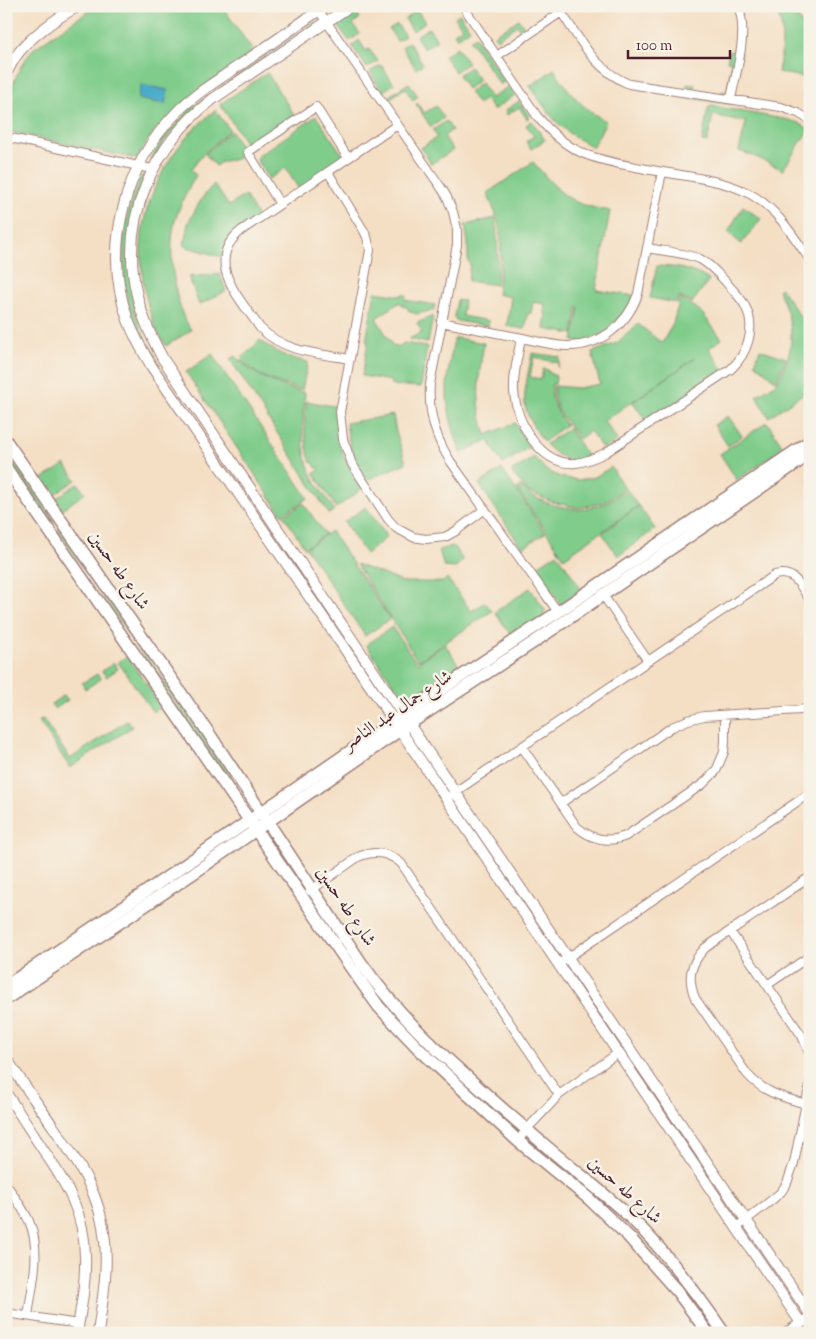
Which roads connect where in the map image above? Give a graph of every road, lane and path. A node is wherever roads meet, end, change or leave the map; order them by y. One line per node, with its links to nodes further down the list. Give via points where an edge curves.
1 (79, 6): 10 (street, via 36,35)
2 (350, 6): 8 (street)
3 (463, 6): 9 (street)
4 (570, 6): 7 (street)
5 (738, 6): 11 (street, via 743,31)
6 (322, 8): 8 (street); 16 (street, via 177,112 155,136)
7 (562, 12): 9 (street); 11 (street, via 588,52 622,81)
8 (326, 22): 13 (street); 17 (street, via 202,108 173,137)
9 (497, 56): 19 (street, via 537,116 569,146 605,162)
10 (6, 73)
11 (731, 99): 12 (street, via 781,107)
12 (810, 120)
13 (397, 125): 15 (street); 23 (street, via 446,196 455,220 457,245)
14 (6, 137): 16 (street)
15 (348, 158): 18 (street); 20 (street, via 316,107 248,152)
16 (138, 166): 17 (street); 27 (street, via 128,187 120,221 118,272 128,319)
17 (152, 169): 26 (street, via 136,218 132,266 142,314)
18 (328, 172): 20 (street); 25 (street, via 369,244)
19 (662, 172): 21 (street); 22 (street, via 720,182 755,197 782,221)
20 (280, 204): 25 (street, via 229,243 224,265 229,282 260,328 280,343 300,351)
21 (647, 248): 24 (street, via 635,302 627,317 608,334 593,342 571,346); 24 (street, via 701,260 715,270 742,301 750,320 749,340 744,353 731,369 605,453 583,462 563,462 542,451 518,413 514,383)
22 (810, 260)
23 (442, 322): 24 (street); 32 (street, via 430,384 433,423 445,453)
24 (521, 338)
25 (350, 358): 32 (street, via 340,412 343,439 352,464 388,520 407,535 432,539 451,534)
26 (163, 359): 27 (street); 42 (street)
27 (152, 367): 42 (street)
28 (6, 441): 33 (main road, شارع طه حسين)
29 (810, 442): 37 (main road, شارع جمال عبد الناصر)
30 (809, 455): 35 (main road, شارع جمال عبد الناصر)
31 (6, 468): 34 (main road, شارع طه حسين)
32 (485, 509): 37 (street)
33 (60, 518): 34 (main road); 48 (main road, شارع طه حسين)
34 (47, 527): 49 (main road, شارع طه حسين)
35 (602, 595): 38 (main road, شارع جمال عبد الناصر); 39 (street)
36 (810, 600): 39 (street, via 792,577 781,573 775,575)
37 (558, 612): 38 (main road, شارع جمال عبد الناصر)
38 (500, 658): 42 (main road, شارع جمال عبد الناصر)
39 (648, 661): 43 (street)
40 (810, 708): 41 (street)
41 (725, 715): 47 (street, via 696,718 672,727); 47 (street, via 724,752 710,777 626,836 600,840 584,833)
42 (402, 723): 44 (street); 46 (street); 48 (main road, شارع جمال عبد الناصر)
43 (522, 746): 44 (street); 47 (street)
44 (456, 791): 46 (street); 56 (street)
45 (810, 793): 56 (street)
46 (446, 798): 57 (street)
47 (561, 803)
48 (264, 817): 49 (main road, شارع جمال عبد الناصر); 52 (main road, شارع طه حسين)
49 (253, 825): 50 (main road, شارع جمال عبد الناصر); 53 (main road, شارع طه حسين)
50 (230, 840): 59 (main road, شارع جمال عبد الناصر); 60 (main road, شارع جمال عبد الناصر)
51 (810, 877): 54 (street)
52 (312, 890): 53 (street); 66 (street, via 365,854 380,853 395,858); 68 (main road, شارع طه حسين, via 370,976 402,1014 436,1050)
53 (302, 896): 69 (main road, شارع طه حسين, via 393,1023)
54 (730, 931): 58 (street); 67 (street, via 697,956 690,977 695,998 755,1082 771,1093)
55 (810, 956): 58 (street)
56 (569, 957): 57 (street); 71 (street)
57 (559, 964): 61 (street)
58 (767, 985): 62 (street, via 802,1036)
59 (6, 986)
60 (6, 999)
61 (618, 1053): 66 (street); 72 (street)
62 (810, 1055)
63 (6, 1058): 77 (street, via 79,1164 97,1201 104,1228 106,1256)
64 (810, 1082): 67 (street)
65 (6, 1094): 76 (street, via 60,1175 78,1213 85,1255)
66 (559, 1095): 68 (street)
67 (806, 1104): 71 (street, via 787,1183)
68 (526, 1130): 69 (street); 79 (main road, شارع طه حسين, via 646,1233 687,1281)
69 (518, 1141): 78 (main road, شارع طه حسين, via 588,1198 628,1236 677,1290)
70 (7, 1188): 74 (street, via 28,1219 35,1246)
71 (746, 1220): 72 (street); 75 (street)
72 (737, 1227): 75 (street)
73 (6, 1313): 74 (street)
74 (28, 1316): 76 (street)
75 (807, 1318): 80 (street)
76 (78, 1329)
77 (98, 1333)
78 (708, 1333)
79 (724, 1333)
80 (788, 1333)

